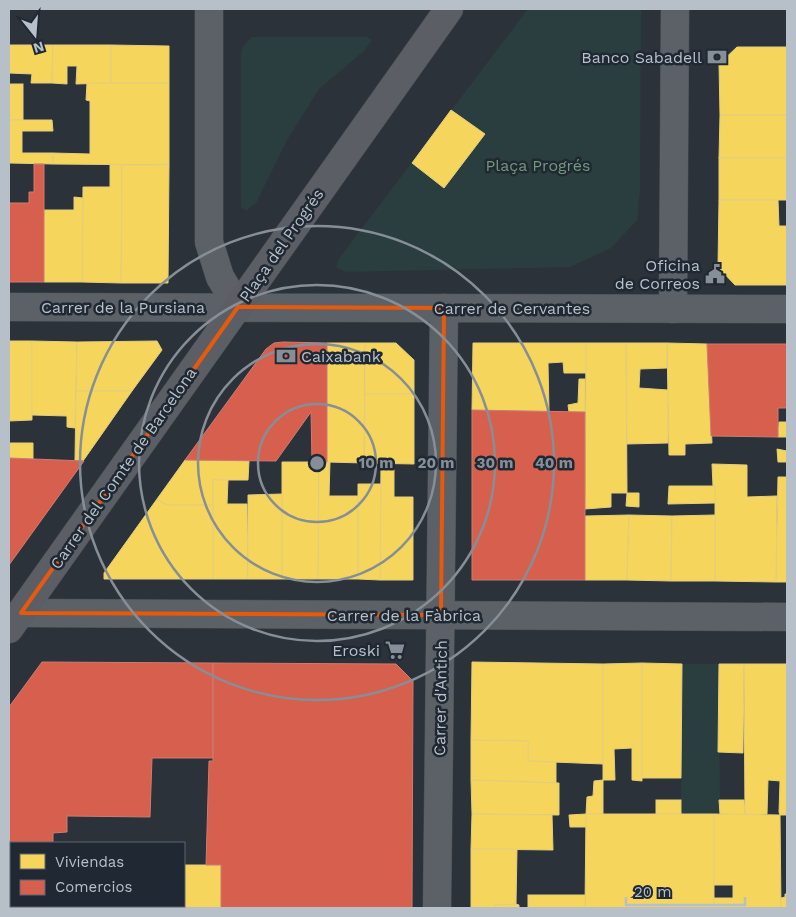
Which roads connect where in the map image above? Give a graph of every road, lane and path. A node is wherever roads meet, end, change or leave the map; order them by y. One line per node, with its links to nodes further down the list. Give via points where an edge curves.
1 (209, 9): 5 (street, Plaça del Progrés, via 209,242 220,277)
2 (449, 9): 5 (street, Plaça del Progrés)
3 (675, 9): 7 (street)
4 (9, 307): 5 (street, Carrer de la Pursiana)
5 (238, 307): 6 (street, Carrer de Cervantes); 11 (street, Carrer del Comte de Barcelona)
6 (444, 308): 7 (street, Carrer de Cervantes); 9 (street, Carrer d'Antich)
7 (673, 309): 8 (street, Carrer de Cervantes)
8 (787, 309)
9 (440, 615): 10 (street, Carrer de la Fàbrica); 11 (street, Carrer de la Fàbrica); 12 (street, Carrer d'Antich)
10 (787, 617)
11 (15, 621)
12 (438, 908)

